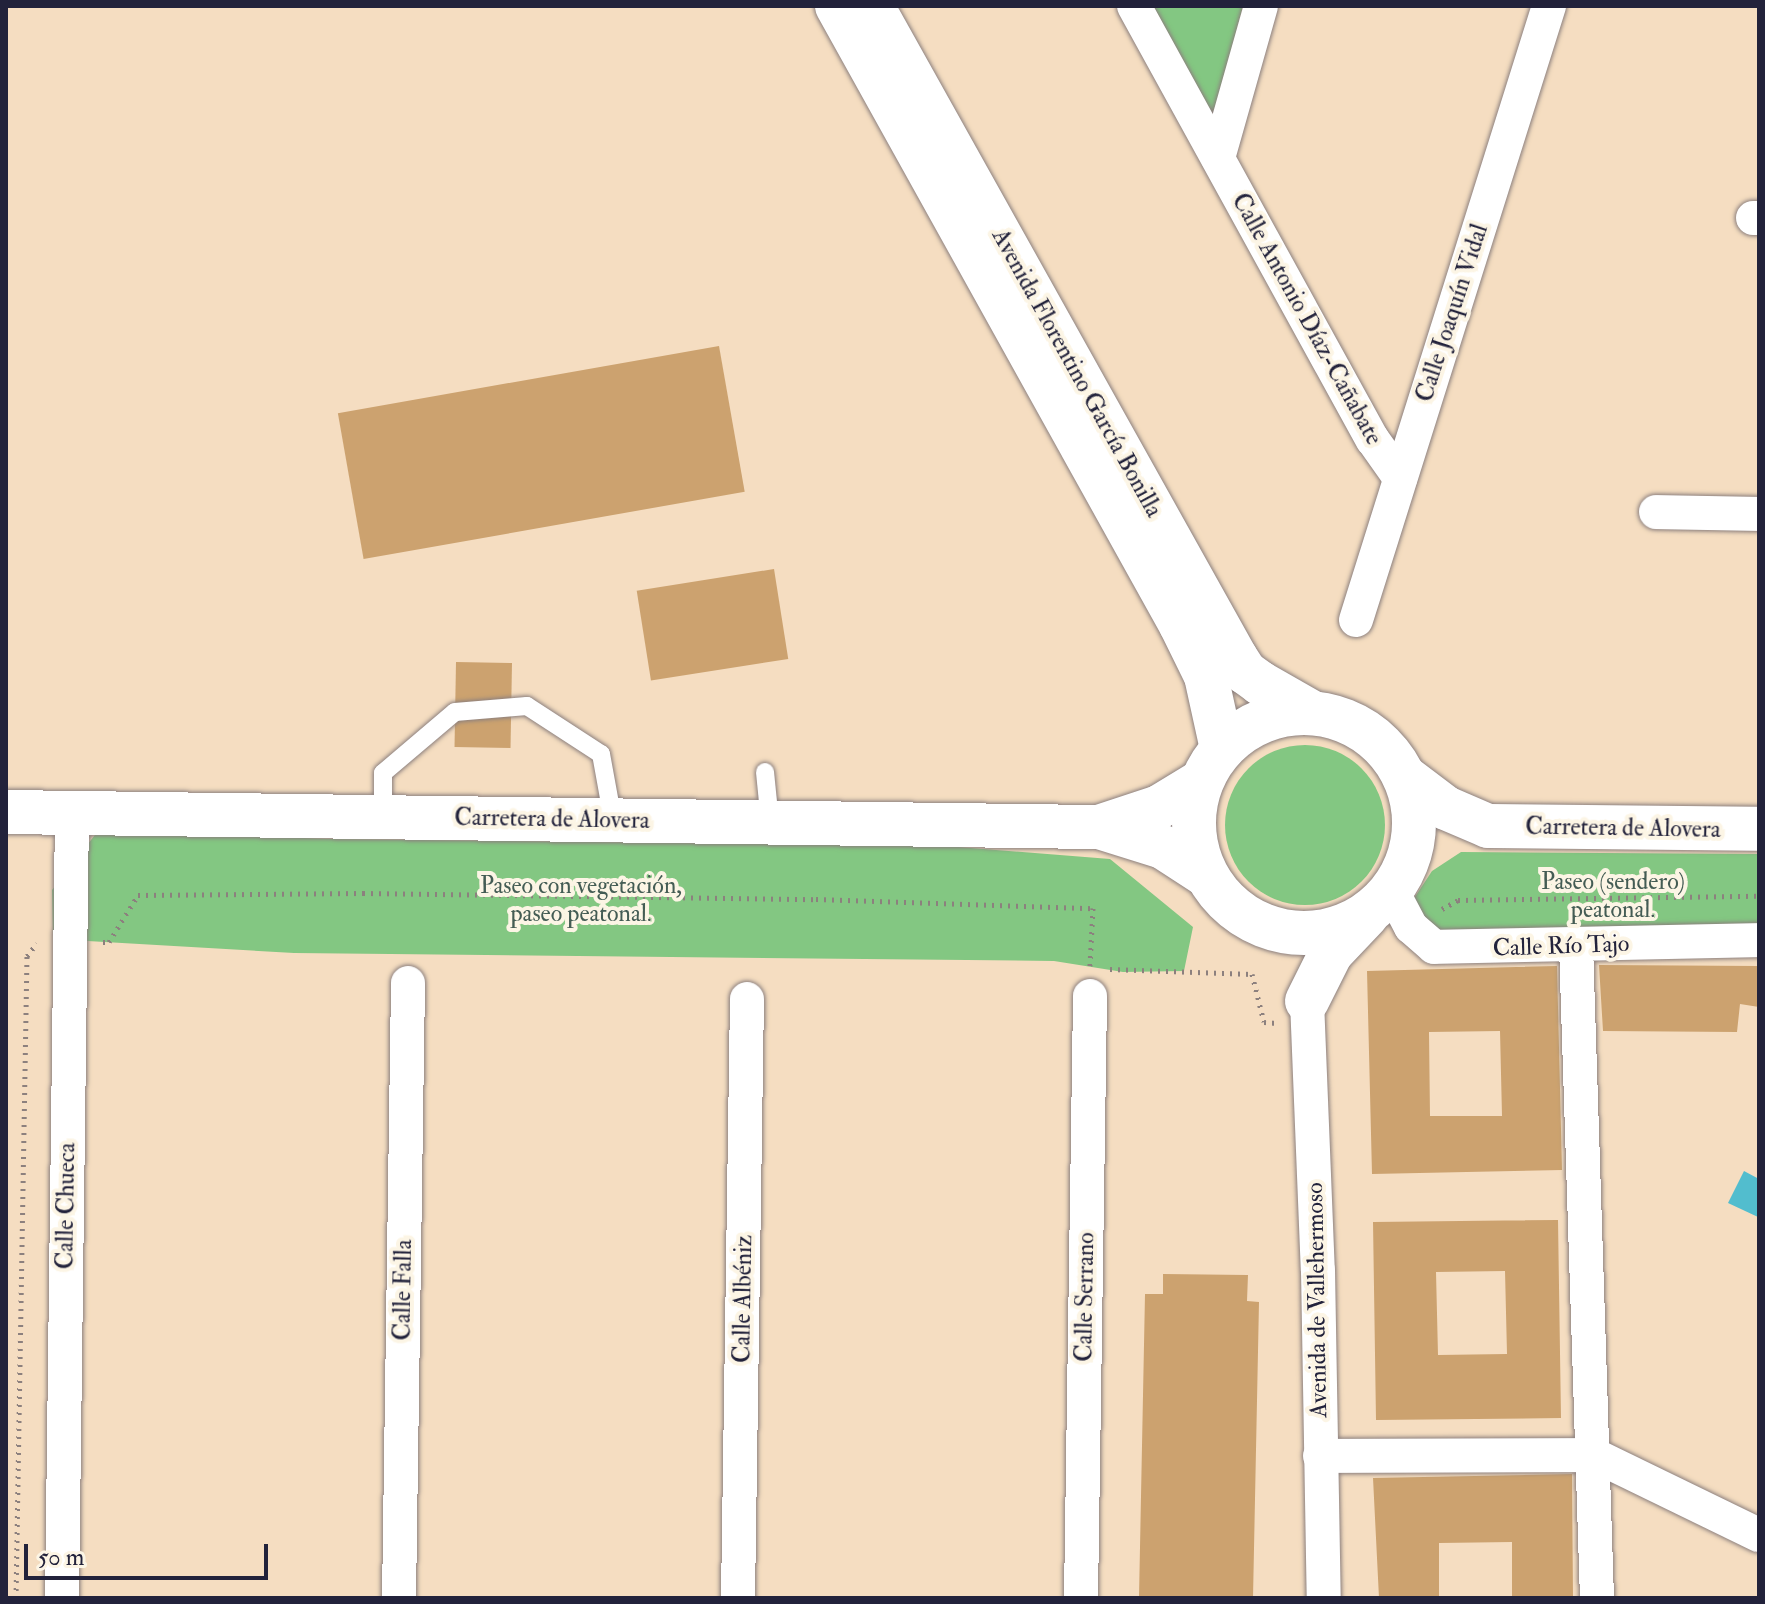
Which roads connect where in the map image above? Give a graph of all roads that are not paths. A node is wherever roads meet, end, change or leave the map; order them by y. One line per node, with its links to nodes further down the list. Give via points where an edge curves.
1 (837, 6): 12 (street, Avenida Florentino García Bonilla, via 1181,625 1206,676)
2 (872, 6): 11 (street, Avenida Florentino García Bonilla, via 1236,658 1260,683)
3 (1134, 6): 6 (street, Calle Antonio Díaz-Cañabate)
4 (1261, 6): 6 (street)
5 (1549, 6): 7 (street, Calle Joaquín Vidal)
6 (1218, 158): 7 (street, Calle Antonio Díaz-Cañabate, via 1373,440)
7 (1400, 478): 10 (street, Calle Joaquín Vidal)
8 (1656, 512): 9 (street)
9 (1759, 514)
10 (1356, 620)
11 (1311, 712): 12 (street, via 1278,715 1247,728); 14 (street, via 1366,731 1389,751)
12 (1212, 765): 21 (street, Carretera de Alovera, via 1150,811); 23 (street, via 1194,812 1196,844)
13 (765, 772): 19 (lane)
14 (1405, 777): 20 (street, Carretera de Alovera, via 1446,808); 24 (street, via 1414,836)
15 (6, 812): 16 (street, Carretera de Alovera)
16 (72, 813): 17 (street, Carretera de Alovera); 35 (street, Calle Chueca)
17 (383, 817): 18 (street, Carretera de Alovera); 18 (lane, via 383,773 455,712 527,706 601,754)
18 (613, 820): 19 (street, Carretera de Alovera)
19 (770, 822): 21 (street, Carretera de Alovera)
20 (1488, 826): 22 (street, Carretera de Alovera); 24 (street, Carretera de Alovera, via 1441,845)
21 (1099, 827): 23 (street, Carretera de Alovera, via 1163,847)
22 (1759, 829)
23 (1206, 875): 25 (street, via 1242,915)
24 (1389, 890): 25 (street, via 1337,929 1302,934); 27 (street, Calle Río Tajo, via 1411,927 1434,947); 31 (street, Avenida de Vallehermoso, via 1331,953)
25 (1267, 927): 31 (street, Avenida de Vallehermoso, via 1299,977)
26 (1759, 940): 27 (street, Calle Río Tajo)
27 (1576, 945): 32 (street)
28 (408, 983): 36 (street, Calle Falla)
29 (1090, 996): 38 (street, Calle Serrano)
30 (747, 999): 37 (street, Calle Albéniz)
31 (1297, 1012): 33 (street, Avenida de Vallehermoso, via 1318,1270)
32 (1594, 1455): 33 (street); 34 (street); 40 (street)
33 (1320, 1456): 39 (street, Avenida de Vallehermoso)
34 (1759, 1535)
35 (62, 1598)
36 (399, 1598)
37 (738, 1598)
38 (1081, 1598)
39 (1324, 1598)
40 (1597, 1598)

